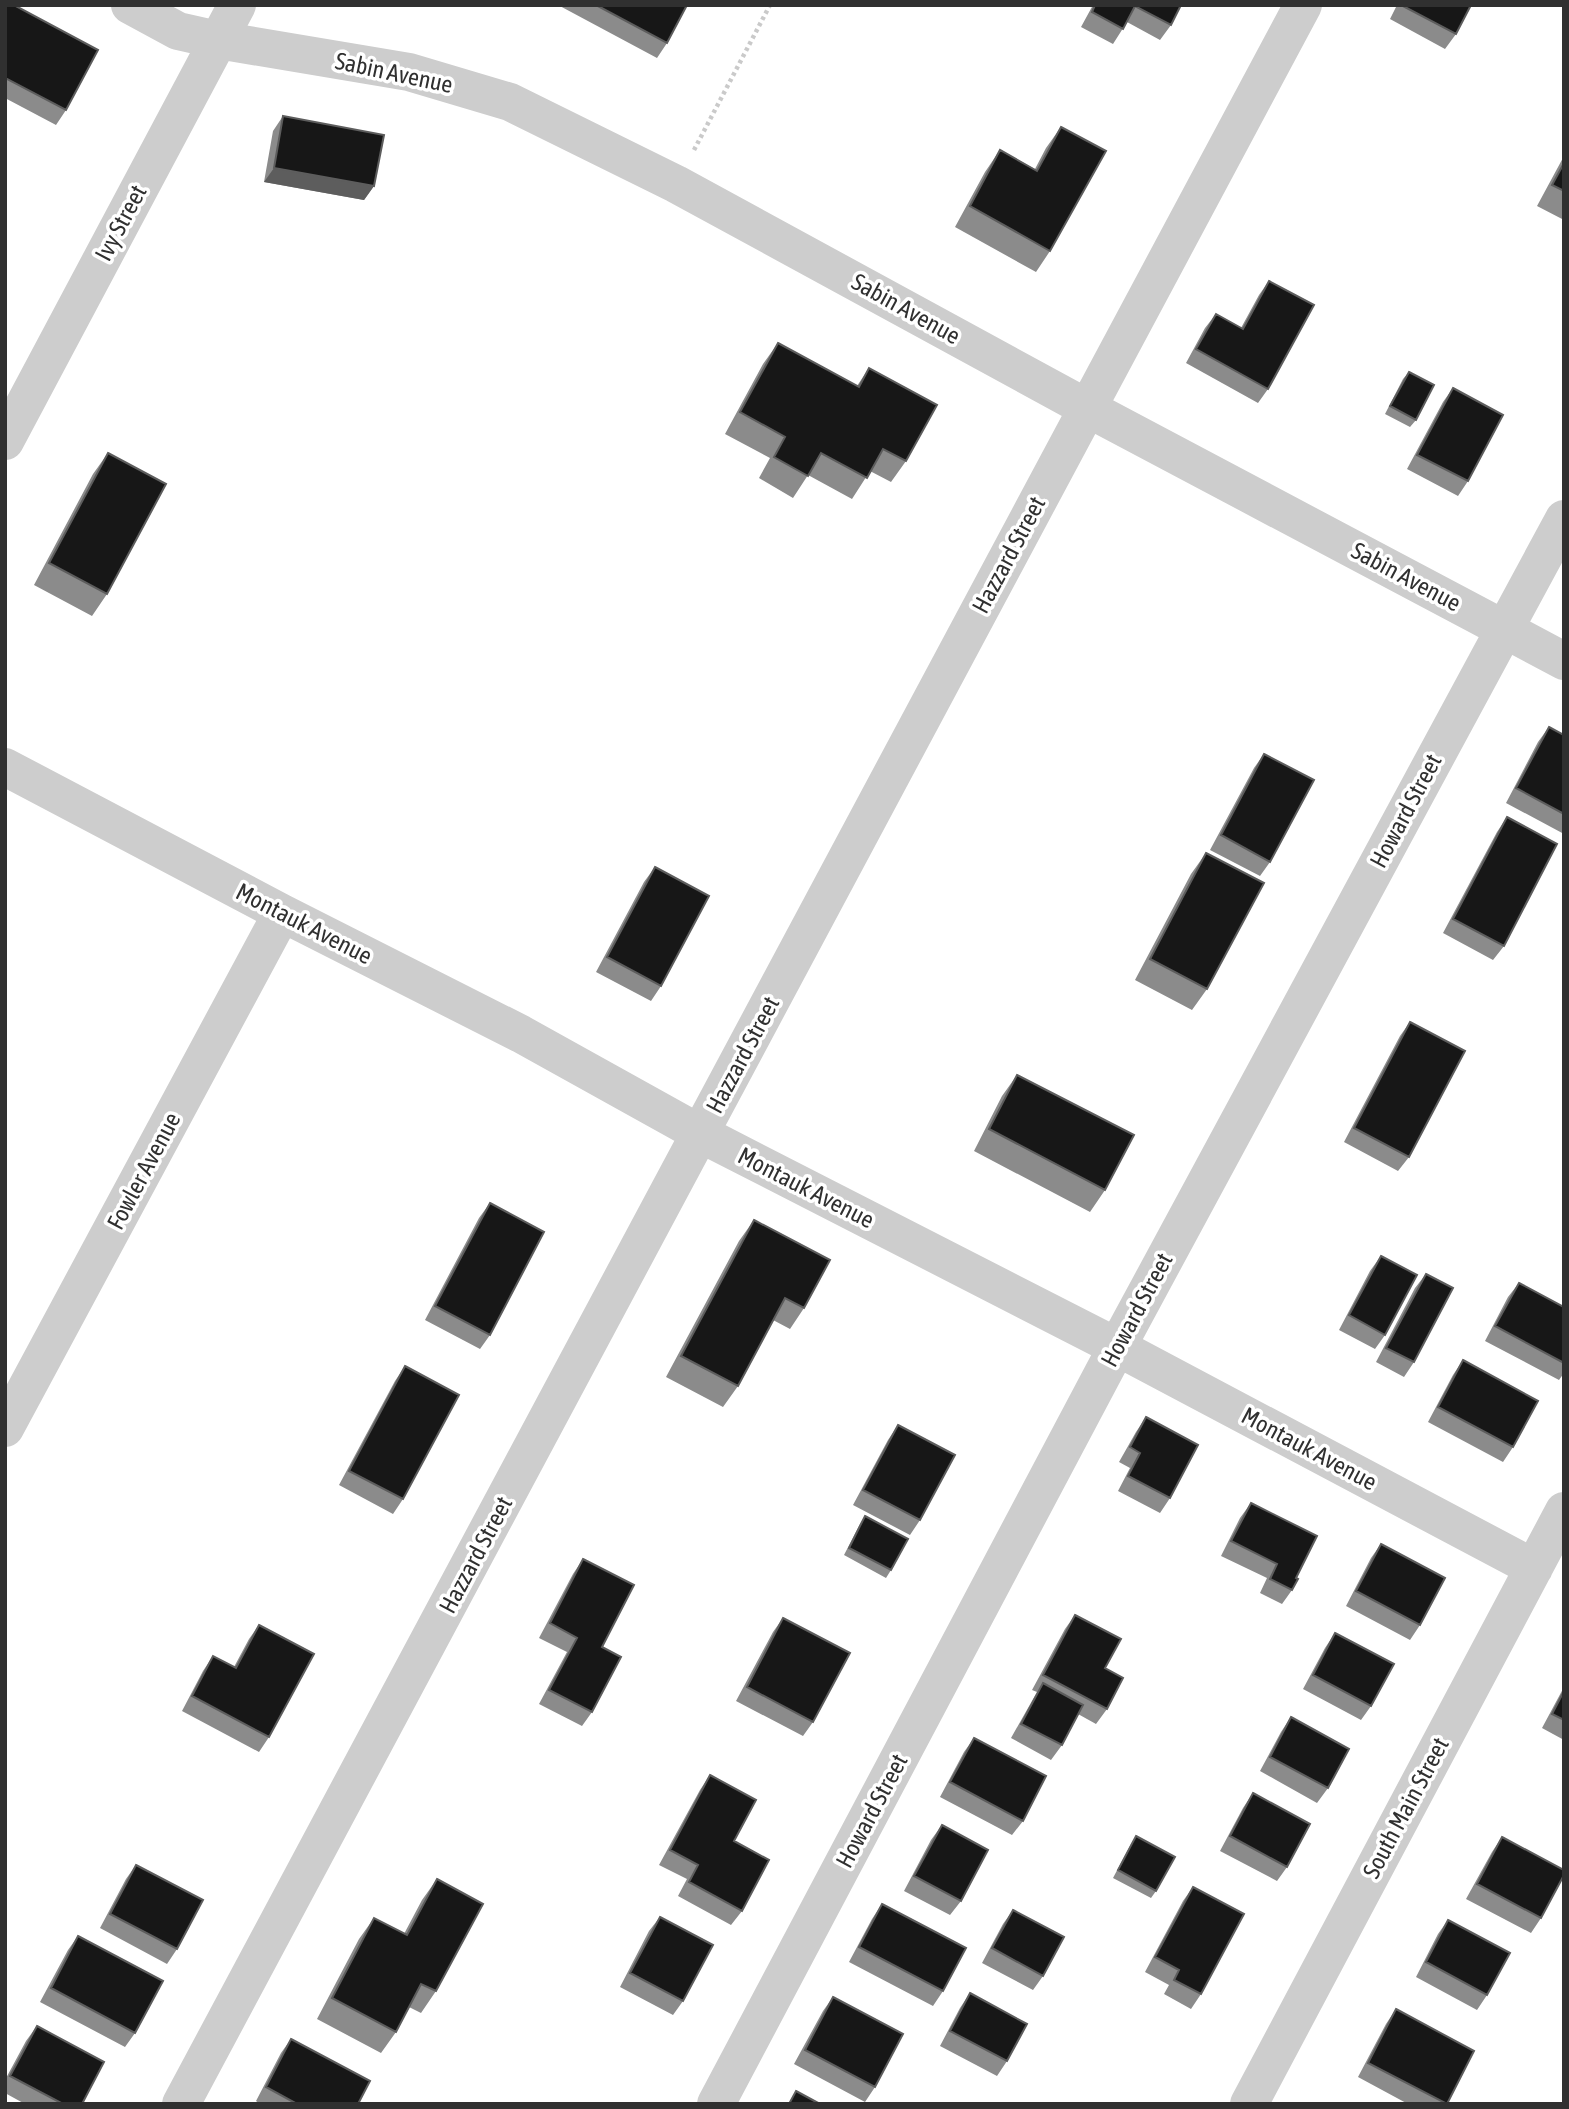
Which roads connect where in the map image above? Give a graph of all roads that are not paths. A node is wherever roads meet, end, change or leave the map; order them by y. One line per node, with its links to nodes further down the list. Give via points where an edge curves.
1 (130, 5): 4 (street, Sabin Avenue, via 178,31)
2 (237, 5): 4 (street, Ivy Street)
3 (1303, 5): 5 (street, Hazzard Street)
4 (218, 40): 5 (street, Sabin Avenue, via 408,72 510,102 676,184); 6 (street, Ivy Street)
5 (1087, 408): 8 (street, Sabin Avenue); 12 (street, Hazzard Street)
6 (5, 441)
7 (1564, 519): 8 (street, Howard Street)
8 (1504, 629): 9 (street, Sabin Avenue); 13 (street, Howard Street)
9 (1564, 660)
10 (5, 767): 11 (street, Montauk Avenue)
11 (282, 913): 12 (street, Montauk Avenue, via 522,1034); 14 (street, Fowler Avenue)
12 (701, 1134): 13 (street, Montauk Avenue); 17 (street, Hazzard Street)
13 (1117, 1347): 16 (street, Montauk Avenue); 18 (street, Howard Street)
14 (5, 1428)
15 (1564, 1511): 16 (street, South Main Street)
16 (1534, 1568): 19 (street, South Main Street)
17 (181, 2104)
18 (716, 2104)
19 (1249, 2104)

